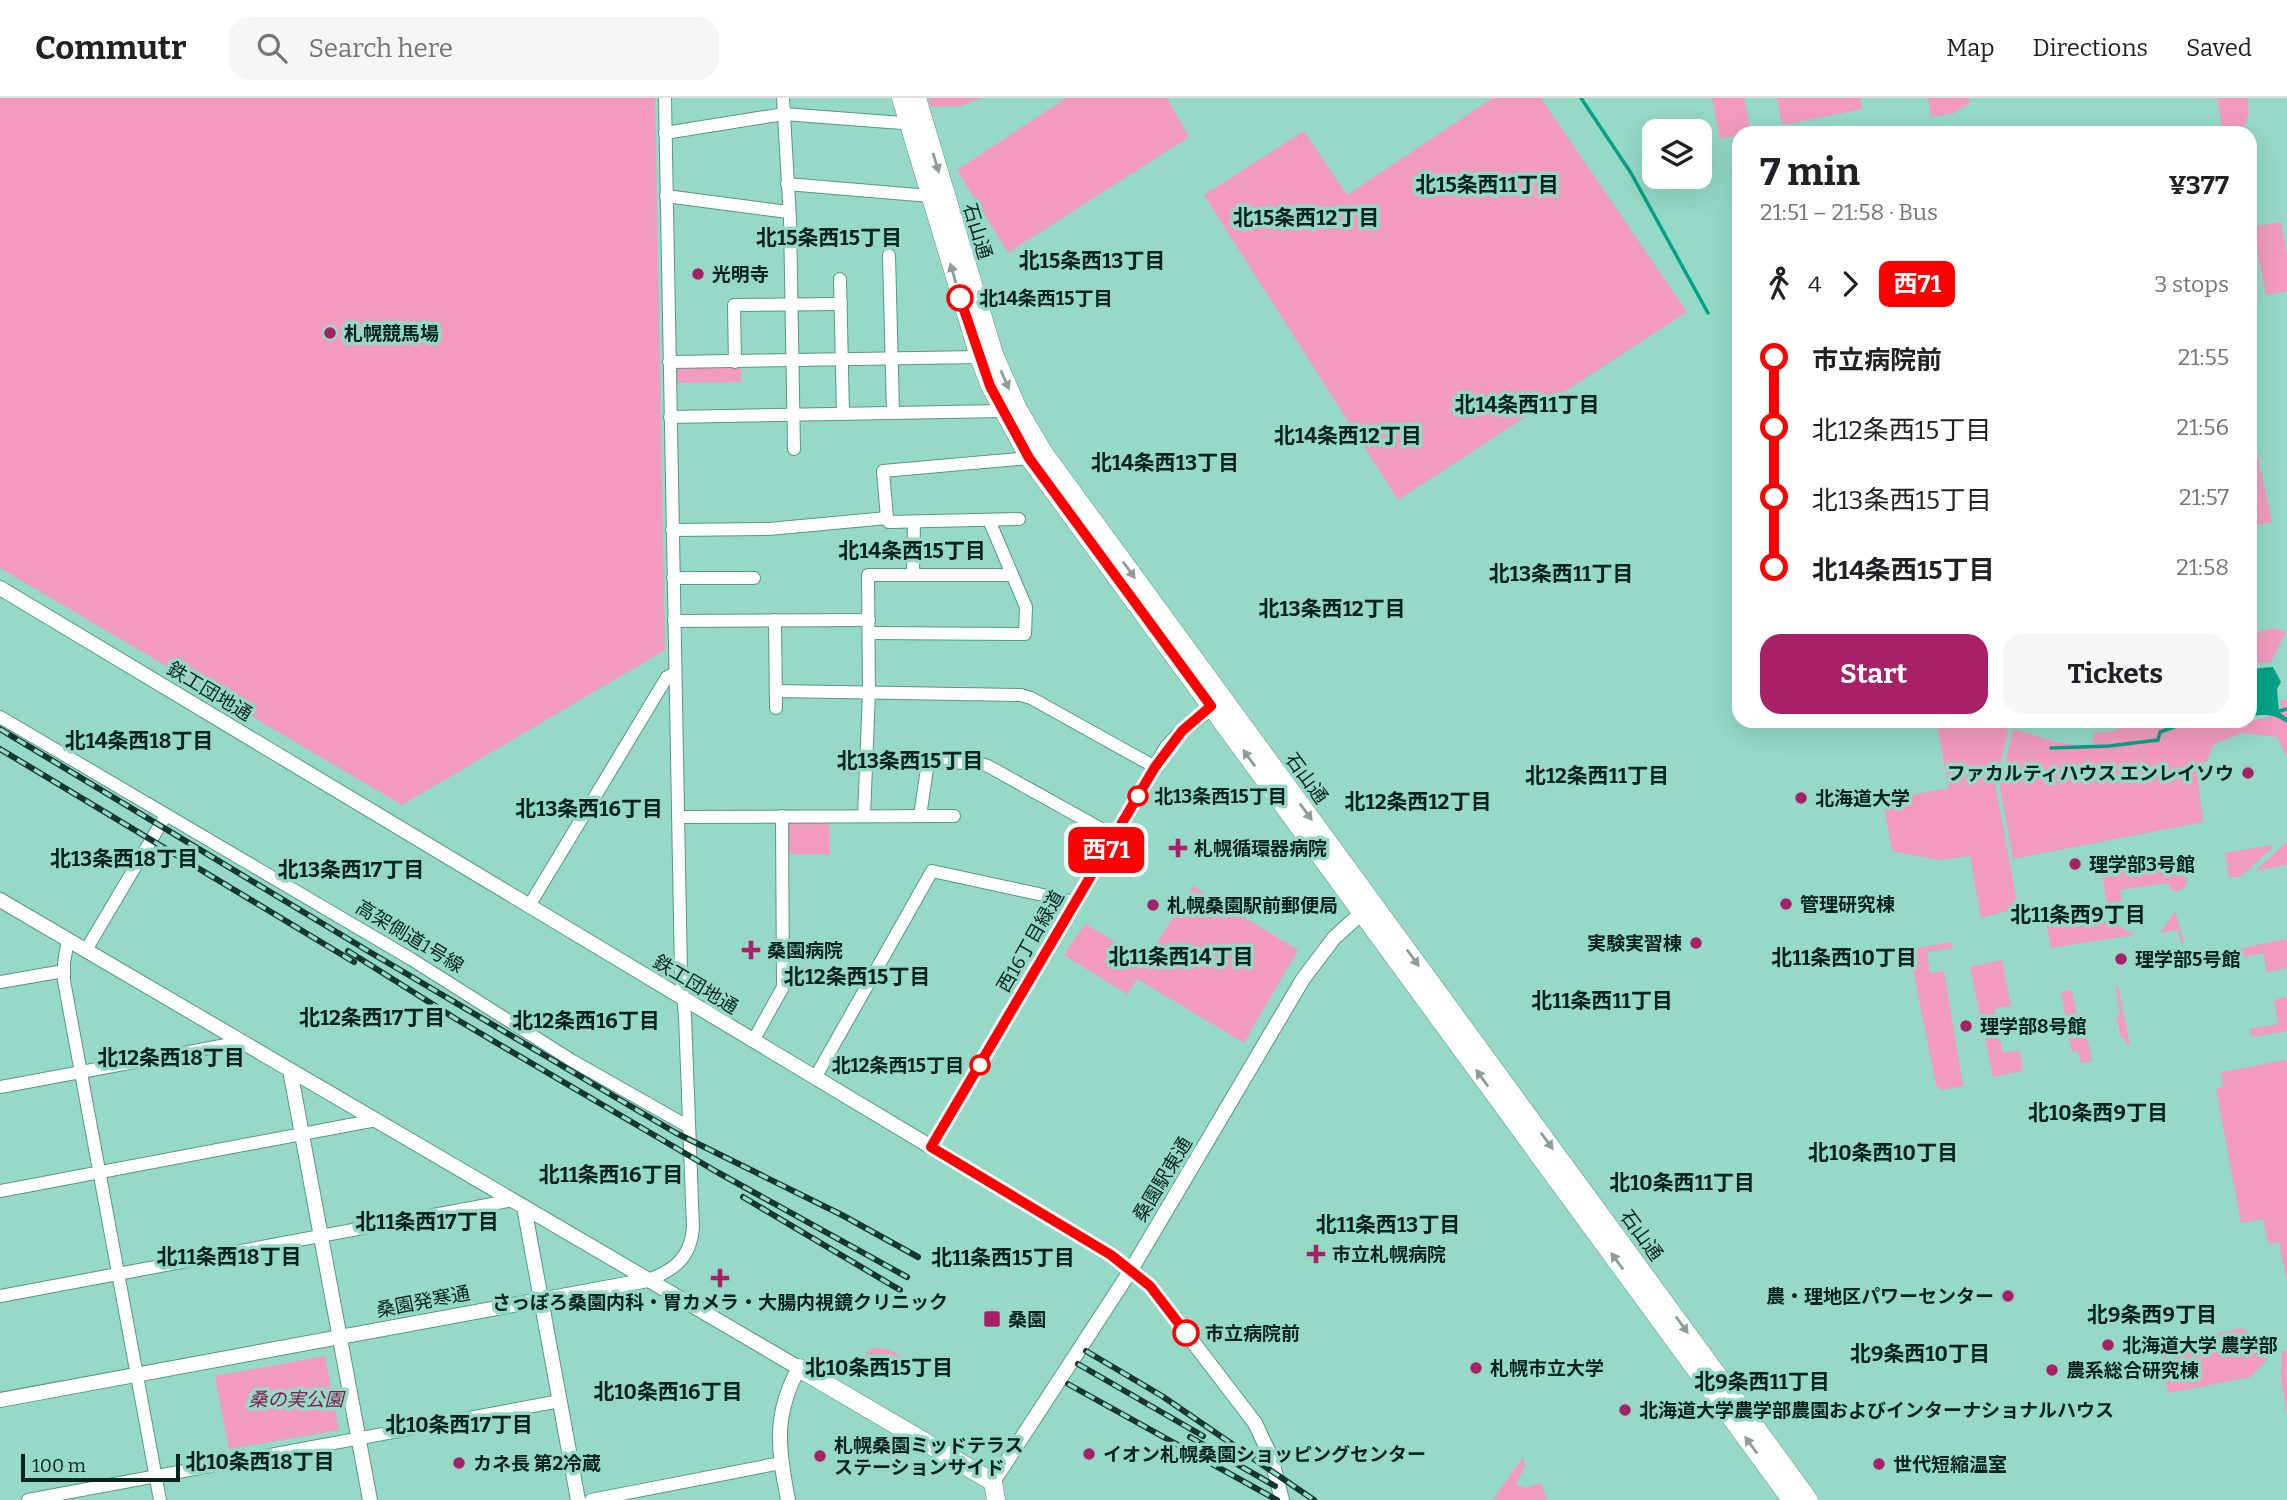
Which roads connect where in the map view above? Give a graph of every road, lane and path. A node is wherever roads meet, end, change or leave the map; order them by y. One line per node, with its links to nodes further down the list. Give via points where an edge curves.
1 (665, 98): 7 (street)
2 (783, 98): 5 (street)
3 (901, 98): 6 (main road, 石山通)
4 (917, 98): 6 (main road, 石山通)
5 (784, 114): 6 (street); 7 (street); 8 (street)
6 (916, 124): 10 (main road, 石山通); 16 (main road, 石山通, one-way to 16)
7 (665, 133): 9 (street)
8 (788, 184): 10 (street); 11 (street)
9 (666, 196): 11 (street); 20 (street)
10 (930, 196): 16 (main road, 石山通, one-way to 10)
11 (788, 212): 15 (street)
12 (889, 255): 17 (street)
13 (840, 279): 14 (street)
14 (841, 303): 15 (street); 18 (street)
15 (792, 304): 19 (street); 21 (street, via 734,305)
16 (986, 356): 17 (street); 22 (main road, 石山通); 45 (main road, 石山通, one-way to 45, via 1044,453)
17 (892, 359): 18 (street); 23 (street)
18 (843, 360): 19 (street); 24 (street)
19 (793, 361): 21 (street); 25 (street)
20 (669, 362): 21 (street); 26 (street)
21 (735, 362)
22 (1003, 411): 23 (street); 28 (main road, 石山通)
23 (893, 412): 24 (street)
24 (843, 414): 25 (street)
25 (793, 415): 26 (street); 27 (street)
26 (670, 417): 33 (street)
27 (794, 449)
28 (1029, 458): 29 (street, via 883,471); 45 (main road, 石山通)
29 (887, 518): 32 (street, via 889,522); 33 (street, via 769,529)
30 (1019, 519): 31 (street)
31 (989, 520): 32 (street); 35 (street)
32 (914, 522): 34 (street)
33 (672, 530): 36 (street)
34 (913, 574): 35 (street); 41 (street, via 868,575)
35 (1012, 575): 41 (street, via 1026,607 1026,634)
36 (673, 578): 37 (street); 40 (street)
37 (754, 578)
38 (0, 588): 58 (street, 鉄工団地通)
39 (775, 620): 40 (street); 41 (street); 43 (street)
40 (674, 621): 42 (street)
41 (869, 626): 44 (street)
42 (675, 673): 54 (street); 58 (street, via 659,688)
43 (776, 691): 44 (street); 46 (street)
44 (869, 693): 48 (street, via 1021,695); 51 (street)
45 (1217, 702): 48 (street, 西16丁目緑道, via 1182,731); 59 (main road, 石山通)
46 (776, 708)
47 (0, 718): 49 (street, 高架側道1号線)
48 (1155, 767): 55 (street, 西16丁目緑道)
49 (166, 815): 61 (street); 72 (street, 高架側道1号線)
50 (782, 816): 51 (street); 54 (street); 65 (street, via 783,987)
51 (864, 816): 52 (street)
52 (920, 816): 53 (street); 55 (street, via 928,762 978,763)
53 (954, 816)
54 (678, 817): 64 (street)
55 (1114, 836): 57 (street, 西16丁目緑道)
56 (0, 900): 60 (street)
57 (1075, 902): 69 (street, via 932,872); 74 (street, 西16丁目緑道)
58 (529, 906): 64 (street, 鉄工団地通)
59 (1367, 908): 79 (street, 桑園駅東通, via 1327,945 1303,979); 101 (main road, 石山通, one-way to 59); 102 (main road, 石山通, one-way to 102)
60 (68, 939): 61 (street); 62 (street)
61 (86, 950): 66 (street)
62 (64, 971): 63 (street); 68 (street)
63 (0, 982)
64 (684, 999): 65 (street, 鉄工団地通); 72 (street)
65 (753, 1041): 69 (street, 鉄工団地通)
66 (243, 1042): 67 (street); 68 (street)
67 (290, 1070): 71 (street); 73 (street)
68 (81, 1073): 70 (street); 75 (street)
69 (815, 1078): 74 (street, 鉄工団地通)
70 (0, 1087)
71 (376, 1120): 73 (street); 77 (street)
72 (689, 1127): 81 (street, via 690,1245 677,1265)
73 (302, 1135): 75 (street); 78 (street)
74 (931, 1147): 79 (street, 鉄工団地通)
75 (99, 1173): 76 (street); 80 (street)
76 (0, 1191)
77 (518, 1204): 78 (street); 81 (street); 83 (street)
78 (321, 1237): 80 (street); 84 (street)
79 (1131, 1270): 92 (street, 桑園駅東通); 100 (street, 鉄工団地通, via 1150,1286 1255,1423 1271,1457)
80 (118, 1274): 82 (street); 86 (street)
81 (649, 1280): 83 (street, 桑園発寒通); 85 (street)
82 (0, 1296)
83 (542, 1300): 84 (street, 桑園発寒通); 88 (street)
84 (339, 1338): 86 (street, 桑園発寒通); 89 (street)
85 (799, 1368): 90 (street, via 781,1415); 92 (main road)
86 (137, 1375): 87 (street, 桑園発寒通); 91 (street)
87 (0, 1400)
88 (560, 1401): 89 (street); 96 (street)
89 (358, 1439): 91 (street); 95 (street)
90 (781, 1463): 97 (street); 98 (street)
91 (156, 1476): 93 (street); 94 (street)
92 (993, 1482): 99 (main road)
93 (28, 1500)
94 (160, 1500)
95 (370, 1500)
96 (578, 1500)
97 (591, 1500)
98 (788, 1500)
99 (996, 1500)
100 (1282, 1500)
101 (1791, 1500)
102 (1810, 1500)

